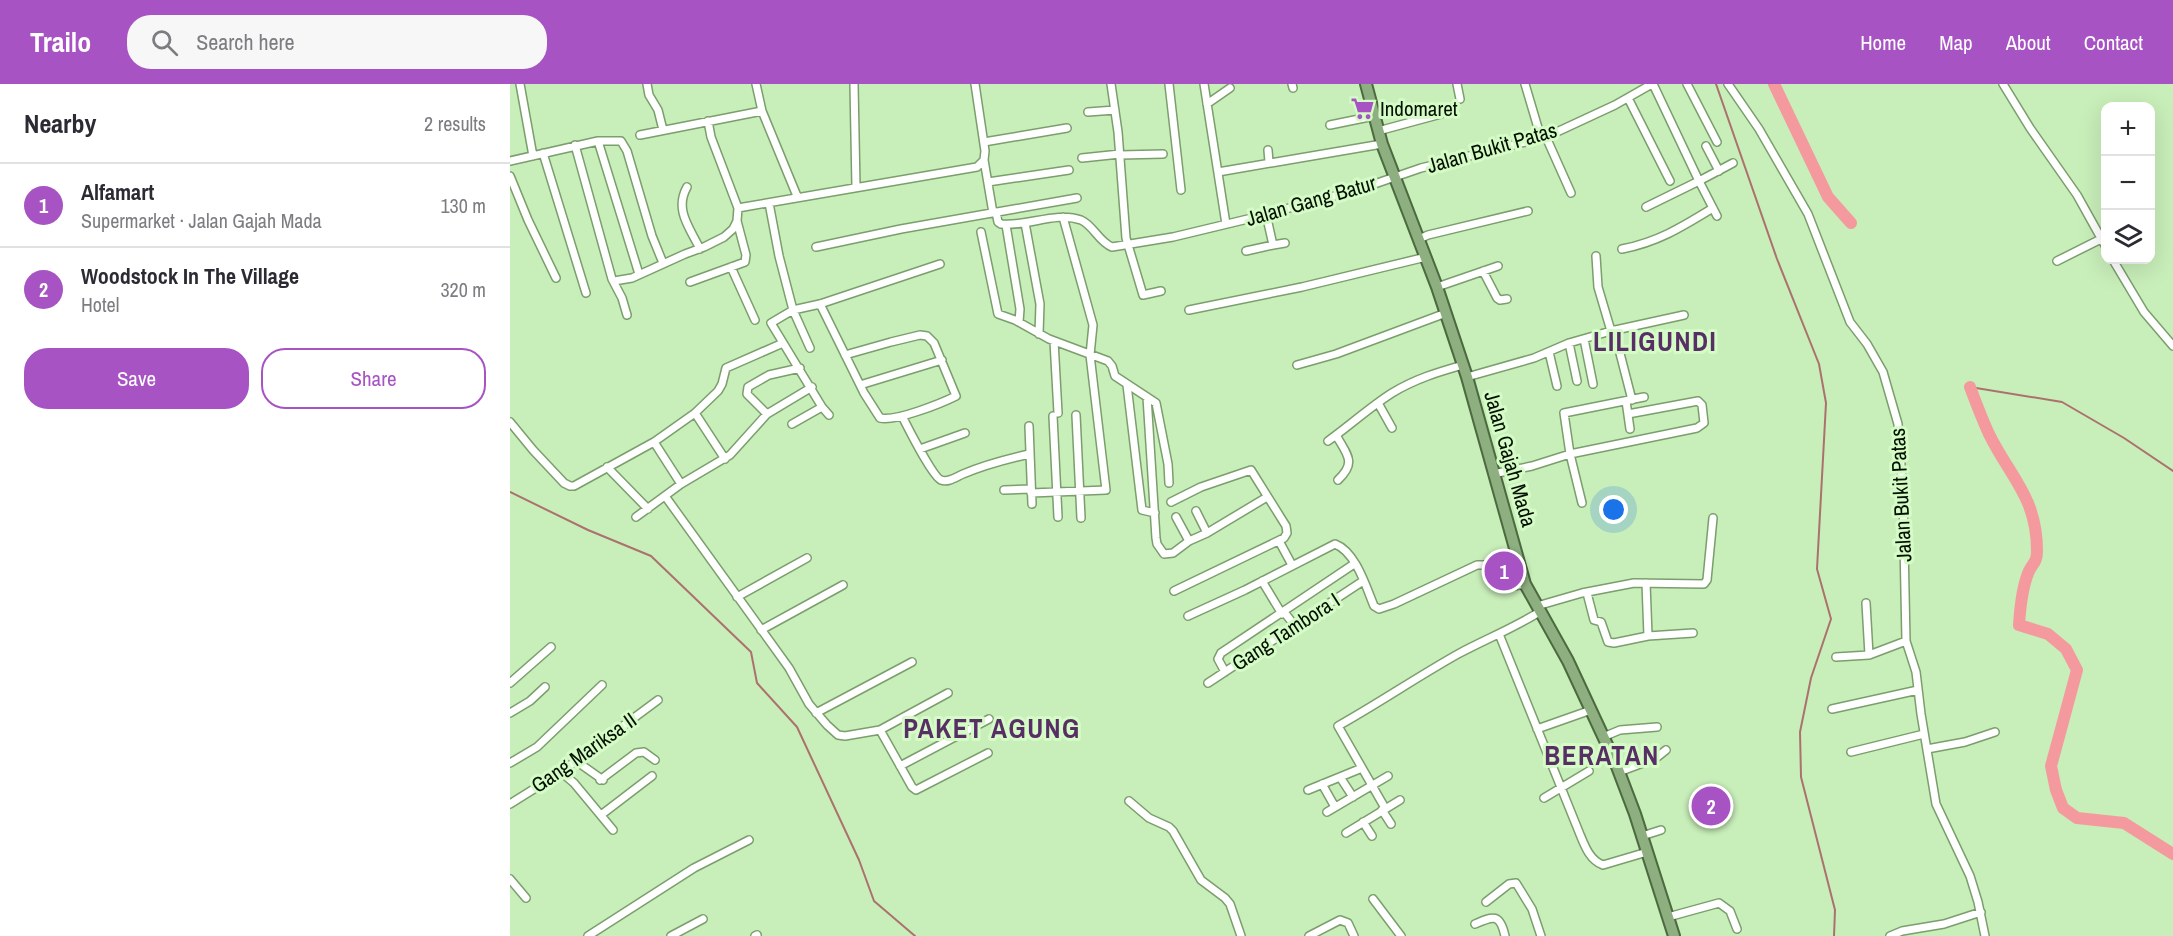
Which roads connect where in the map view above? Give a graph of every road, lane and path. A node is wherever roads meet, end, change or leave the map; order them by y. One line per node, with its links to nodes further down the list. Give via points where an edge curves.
1 (520, 84): 42 (street)
2 (647, 84): 28 (street)
3 (756, 84): 21 (street)
4 (854, 84): 57 (street)
5 (975, 84): 33 (street)
6 (1111, 84): 20 (street)
7 (1169, 84): 58 (street)
8 (1204, 84): 19 (street, Jalan Gang Batur)
9 (1365, 84): 24 (highway, Jalan Gajah Mada)
10 (1457, 84): 18 (street)
11 (1525, 84): 31 (street)
12 (1652, 84): 17 (street, Jalan Bukit Patas); 54 (street)
13 (1687, 84): 34 (street)
14 (1728, 84): 201 (street, Jalan Bukit Patas, via 1803,204 1847,316 1874,355 1889,388 1900,443)
15 (2003, 84): 77 (street, via 2077,195)
16 (1230, 88): 19 (street)
17 (1628, 98): 31 (street, Jalan Bukit Patas); 53 (street)
18 (1460, 99)
19 (1208, 105): 50 (street, Jalan Gang Batur)
20 (1115, 110): 22 (street); 41 (street)
21 (762, 111): 25 (street); 60 (street)
22 (1088, 112)
23 (1441, 114): 29 (street)
24 (1374, 116): 26 (street); 29 (highway, Jalan Gajah Mada)
25 (708, 121): 28 (street); 64 (street)
26 (1330, 125)
27 (1067, 128): 33 (street)
28 (663, 130): 30 (street)
29 (1378, 131): 35 (highway, Jalan Gajah Mada)
30 (640, 135)
31 (1544, 137): 52 (street, Jalan Bukit Patas); 59 (street)
32 (598, 141): 36 (street); 88 (street, via 624,143); 94 (street)
33 (984, 142): 44 (street)
34 (1717, 142)
35 (1382, 144): 46 (street); 52 (highway, Jalan Gajah Mada)
36 (575, 146): 39 (street); 96 (street)
37 (1706, 146): 49 (street)
38 (1268, 150): 46 (street)
39 (543, 153): 42 (street); 100 (street)
40 (1163, 154): 41 (street)
41 (1120, 155): 43 (street); 79 (street)
42 (533, 156): 45 (street)
43 (1082, 158)
44 (984, 160): 55 (street); 57 (street, via 977,167)
45 (510, 161)
46 (1269, 162): 50 (street)
47 (1733, 163): 49 (street)
48 (1070, 170): 55 (street)
49 (1719, 171): 54 (street)
50 (1218, 172): 73 (street, Jalan Gang Batur)
51 (510, 176): 95 (street)
52 (1395, 177): 68 (street, Jalan Gang Batur); 76 (highway, Jalan Gajah Mada)
53 (1670, 181)
54 (1699, 181): 63 (street); 65 (street)
55 (988, 182): 67 (street)
56 (687, 187): 82 (street, via 681,209)
57 (856, 187): 60 (street)
58 (1181, 190)
59 (1571, 193)
60 (797, 196): 62 (street)
61 (1077, 198): 67 (street)
62 (769, 203): 64 (street); 103 (street)
63 (1646, 207)
64 (738, 208): 71 (street)
65 (1713, 208): 69 (street); 83 (street, via 1673,233)
66 (1528, 211): 76 (street)
67 (994, 213): 74 (street, via 998,222); 81 (street)
68 (1266, 214): 73 (street, Jalan Gang Batur); 80 (street)
69 (1717, 216)
70 (1063, 217): 72 (street); 79 (street, Jalan Gang Batur, via 1082,221 1112,247); 120 (street, via 1093,325)
71 (737, 221): 82 (street, via 729,234); 92 (street, via 746,259)
72 (1025, 223): 74 (street); 111 (street, via 1040,304)
73 (1226, 224): 79 (street, Jalan Gang Batur)
74 (1006, 225): 109 (street)
75 (981, 232): 109 (street, via 997,313)
76 (1419, 239): 86 (highway, Jalan Gajah Mada)
77 (2101, 239): 87 (street)
78 (1285, 243): 80 (street)
79 (1128, 245): 99 (street, via 1143,295)
80 (1273, 245): 84 (street)
81 (816, 247)
82 (700, 249): 88 (street)
83 (1622, 249)
84 (1246, 251)
85 (1596, 256): 110 (street, via 1598,287)
86 (1426, 257): 98 (highway, Jalan Gajah Mada); 104 (street)
87 (2057, 261)
88 (663, 263): 94 (street)
89 (940, 264): 102 (street)
90 (2115, 264): 116 (street, via 2144,312)
91 (1498, 266): 93 (street)
92 (731, 267): 97 (street); 108 (street)
93 (1483, 271): 98 (street); 101 (street, via 1497,298)
94 (639, 274): 96 (street)
95 (556, 278)
96 (614, 282): 106 (street)
97 (690, 282)
98 (1437, 287): 105 (highway, Jalan Gajah Mada)
99 (1161, 291)
100 (586, 294)
101 (1507, 299)
102 (820, 304): 103 (street); 119 (street)
103 (793, 310): 114 (street, via 771,323); 117 (street)
104 (1189, 310)
105 (1446, 313): 122 (street); 123 (highway, Jalan Gajah Mada)
106 (627, 315)
107 (1684, 315): 110 (street)
108 (755, 320)
109 (1019, 322): 111 (street)
110 (1612, 331): 112 (street); 134 (street)
111 (1039, 334): 113 (street)
112 (1584, 339): 115 (street); 127 (street)
113 (1054, 341): 120 (street); 164 (street)
114 (783, 343): 124 (street); 137 (street, via 726,368 718,391)
115 (1569, 343): 118 (street); 126 (street)
116 (2173, 346)
117 (810, 348)
118 (1549, 352): 125 (street); 130 (street)
119 (845, 355): 121 (street, via 923,335 933,340); 128 (street)
120 (1090, 355): 129 (street, via 1108,361 1115,376); 163 (street, via 1106,490)
121 (942, 360): 128 (street); 142 (street, via 956,396)
122 (1297, 365)
123 (1463, 365): 125 (highway, Jalan Gajah Mada); 135 (street, via 1417,380)
124 (800, 368): 131 (street); 138 (street, via 769,375 748,387 747,394)
125 (1467, 377): 157 (highway, Jalan Gajah Mada)
126 (1577, 381)
127 (1593, 384)
128 (860, 385): 142 (street, via 880,418)
129 (1127, 385): 132 (street); 172 (street, via 1143,510)
130 (1557, 386)
131 (812, 387): 136 (street); 138 (street)
132 (1147, 398): 159 (street, via 1156,403); 172 (street)
133 (1644, 398): 134 (street)
134 (1629, 401): 139 (street); 154 (street, via 1564,413)
135 (1378, 403): 146 (street); 149 (street)
136 (822, 407): 140 (street); 144 (street)
137 (695, 414): 151 (street); 155 (street)
138 (767, 414): 155 (street)
139 (1628, 414): 147 (street); 154 (street, via 1698,402 1702,405 1704,423 1697,428)
140 (830, 415)
141 (1076, 415): 163 (street)
142 (902, 416): 152 (street)
143 (510, 422): 156 (street, via 570,486)
144 (792, 424)
145 (1029, 426): 153 (street)
146 (1392, 428)
147 (1630, 429)
148 (965, 433): 152 (street)
149 (1336, 435): 150 (street); 158 (street, via 1349,463 1348,471)
150 (1328, 441)
151 (654, 442): 156 (street); 160 (street)
152 (920, 449): 153 (street, via 937,477 946,480)
153 (1029, 454): 162 (street)
154 (1570, 454): 157 (street); 168 (street)
155 (725, 459): 160 (street)
156 (607, 467): 170 (street)
157 (1493, 474): 187 (highway, Jalan Gajah Mada)
158 (1338, 480)
159 (1169, 483)
160 (681, 484): 165 (street)
161 (1004, 490): 162 (street)
162 (1031, 491): 164 (street); 169 (street)
163 (1080, 491): 164 (street); 176 (street)
164 (1057, 492): 174 (street)
165 (665, 496): 170 (street); 191 (street)
166 (1267, 497): 167 (street, via 1251,470); 178 (street); 180 (street, via 1287,530 1287,536)
167 (1170, 502)
168 (1582, 503)
169 (1032, 504)
170 (648, 509): 173 (street)
171 (1196, 511): 178 (street)
172 (1155, 513): 179 (street, via 1157,544 1164,554 1173,553)
173 (636, 517)
174 (1058, 517)
175 (1176, 517): 179 (street)
176 (1081, 518)
177 (1713, 518): 186 (street, via 1706,583)
178 (1207, 532): 179 (street)
179 (1189, 541)
180 (1279, 541): 183 (street); 189 (street)
181 (807, 558): 191 (street)
182 (1354, 564): 183 (street, via 1344,549 1335,544); 185 (street); 194 (street)
183 (1292, 566): 184 (street)
184 (1262, 581): 194 (street); 195 (street)
185 (1363, 581): 187 (street, via 1374,606 1381,609 1477,565 1484,565 1502,586); 196 (street, Gang Tambora I)
186 (1646, 583): 190 (street); 200 (street)
187 (1525, 584): 193 (highway, Jalan Gajah Mada)
188 (843, 585): 197 (street)
189 (1174, 591)
190 (1587, 592): 193 (street); 200 (street, via 1594,620 1600,622 1609,643)
191 (737, 597): 197 (street)
192 (1866, 603): 203 (street)
193 (1539, 609): 199 (street); 215 (highway, Jalan Gajah Mada)
194 (1283, 613): 196 (street); 206 (street, via 1221,653 1218,659)
195 (1188, 616)
196 (1295, 626): 206 (street, Gang Tambora I)
197 (761, 630): 217 (street)
198 (1693, 633): 200 (street)
199 (1499, 634): 220 (street); 233 (street, via 1429,670 1338,726)
200 (1648, 636)
201 (1906, 641): 203 (street); 211 (street, Jalan Bukit Patas)
202 (551, 647): 207 (street)
203 (1869, 655): 204 (street)
204 (1836, 657)
205 (912, 662): 217 (street)
206 (1225, 672): 208 (street, Gang Tambora I)
207 (510, 683)
208 (1208, 683)
209 (602, 686): 231 (street, via 537,747)
210 (545, 687): 216 (street)
211 (1918, 690): 214 (street); 223 (street, Jalan Bukit Patas)
212 (948, 693): 221 (street)
213 (658, 700): 230 (street, Gang Mariksa II)
214 (1832, 709)
215 (1591, 710): 220 (street); 224 (highway, Jalan Gajah Mada)
216 (510, 713)
217 (816, 713): 221 (street, via 842,736)
218 (989, 719): 232 (street)
219 (1657, 727): 224 (street, via 1620,730)
220 (1537, 729): 242 (street)
221 (880, 730): 232 (street)
222 (1995, 732): 225 (street)
223 (1924, 734): 225 (street, Jalan Bukit Patas); 227 (street)
224 (1603, 737): 236 (highway, Jalan Gajah Mada)
225 (1927, 749): 266 (street, Jalan Bukit Patas, via 1936,804 1963,859)
226 (1666, 750): 236 (street, via 1656,758)
227 (1851, 752)
228 (988, 753): 232 (street, via 918,790)
229 (655, 760): 230 (street, via 644,752 636,753 604,780)
230 (576, 761): 235 (street, Gang Mariksa II)
231 (510, 763)
232 (900, 766)
233 (1362, 768): 239 (street); 241 (street)
234 (1589, 771): 242 (street)
235 (561, 772): 248 (street, Gang Mariksa II); 252 (street)
236 (1619, 772): 259 (highway, Jalan Gajah Mada)
237 (652, 776): 252 (street)
238 (1389, 776): 241 (street)
239 (1340, 777): 240 (street); 244 (street)
240 (1322, 784): 243 (street); 249 (street)
241 (1372, 785): 244 (street); 250 (street)
242 (1561, 787): 245 (street); 261 (street, via 1582,840 1596,862 1606,865)
243 (1308, 790)
244 (1353, 797): 249 (street)
245 (1544, 798)
246 (1400, 800): 250 (street)
247 (1129, 801): 274 (street, via 1173,831 1201,880 1230,904)
248 (510, 804)
249 (1335, 807): 251 (street)
250 (1384, 809): 253 (street); 254 (street)
251 (1327, 812)
252 (601, 815): 255 (street)
253 (1363, 822): 257 (street); 258 (street)
254 (1390, 824)
255 (613, 830)
256 (1661, 831): 259 (street)
257 (1346, 833)
258 (1372, 836)
259 (1642, 836): 261 (highway, Jalan Gajah Mada)
260 (749, 840): 273 (street, via 694,868)
261 (1647, 852): 267 (highway, Jalan Gajah Mada)
262 (510, 879): 263 (street)
263 (526, 898)
264 (1372, 899): 277 (street)
265 (1486, 902): 279 (street, via 1516,883 1532,909)
266 (1980, 912): 272 (street); 282 (street, Jalan Bukit Patas)
267 (1668, 917): 270 (street, via 1719,903 1730,911); 280 (highway, Jalan Gajah Mada)
268 (702, 919): 271 (street)
269 (1475, 924): 278 (street, via 1496,918)
270 (1737, 929)
271 (674, 935)
272 (1892, 935): 281 (street)
273 (588, 936)
274 (1241, 936)
275 (1309, 936): 276 (street, via 1343,920)
276 (1354, 936)
277 (1401, 936)
278 (1505, 936)
279 (1541, 936)
280 (1674, 936)
281 (1882, 936)
282 (1985, 936)

